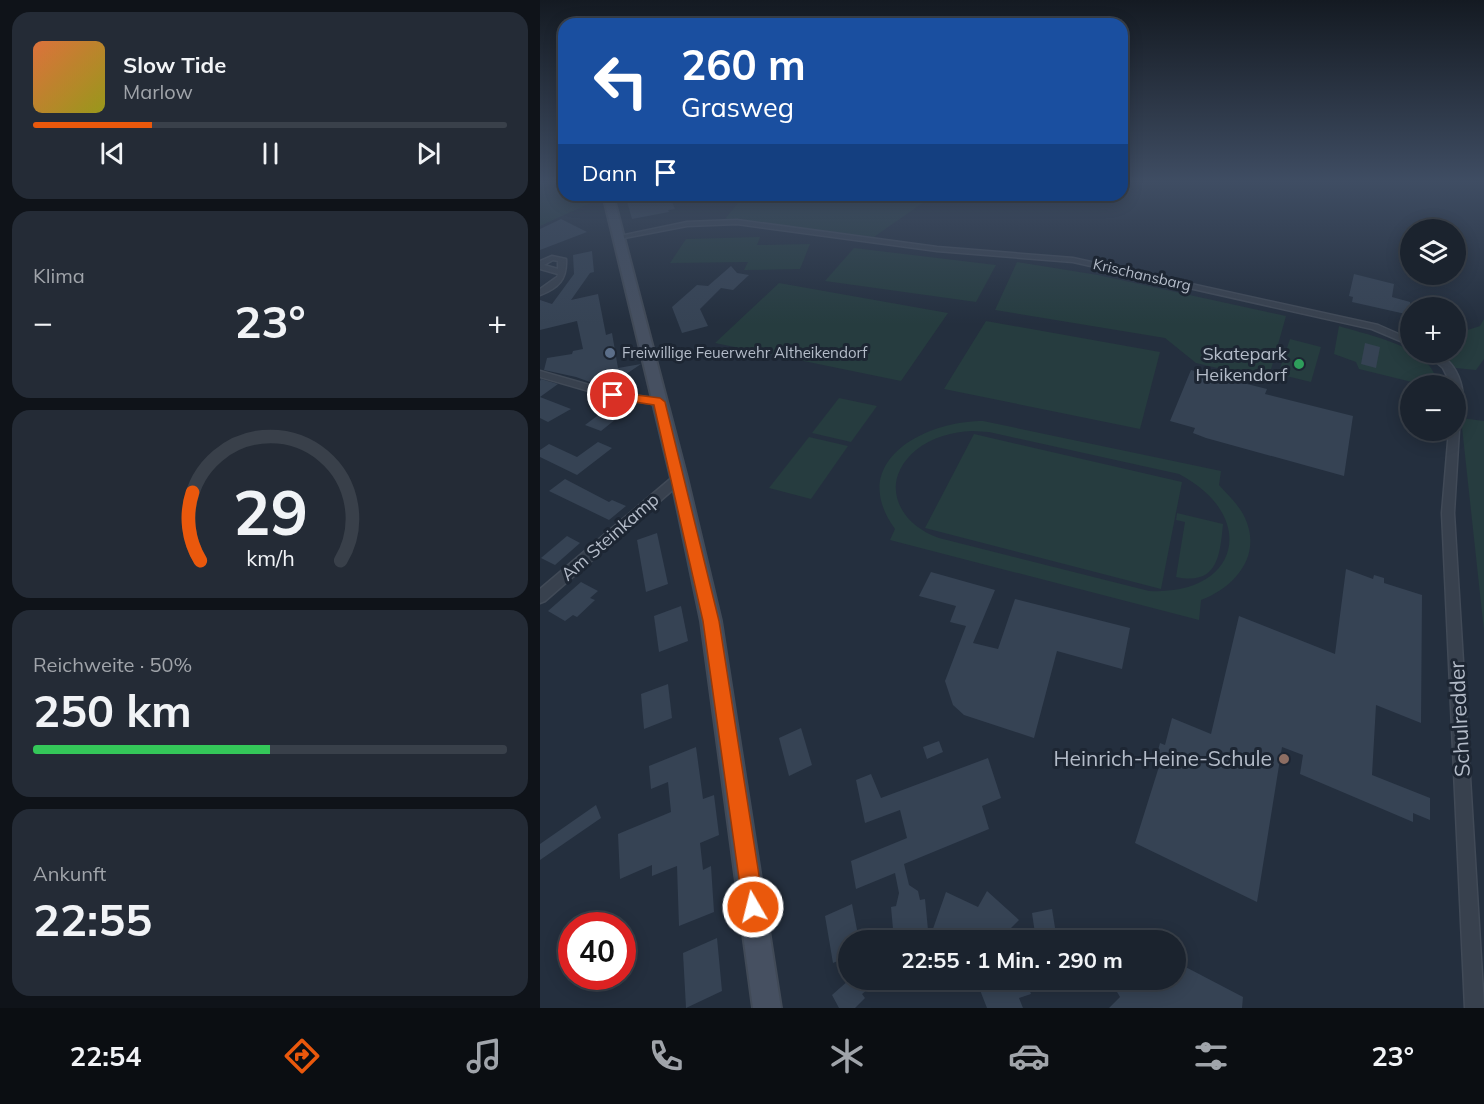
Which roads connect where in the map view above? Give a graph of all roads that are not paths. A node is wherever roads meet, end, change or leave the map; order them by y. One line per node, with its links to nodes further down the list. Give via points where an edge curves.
1 (617, 229): 4 (street)
2 (661, 229): 4 (street, Krischansbarg)
3 (789, 229): 8 (street, Krischansbarg, via 937,249 1073,260 1375,327)
4 (619, 237): 12 (street)
5 (540, 265): 6 (street); 6 (street, via 546,260 562,259)
6 (562, 273): 7 (street, via 561,281)
7 (540, 292)
8 (1400, 338)
9 (1443, 363): 11 (street)
10 (540, 374): 12 (street, via 613,395)
11 (1453, 375)
12 (660, 402): 14 (street)
13 (1453, 441): 17 (street, Schulredder, via 1449,490 1451,569)
14 (679, 478): 15 (street, Am Steinkamp); 16 (street, via 711,621)
15 (540, 597)
16 (767, 1008)
17 (1475, 1008)

